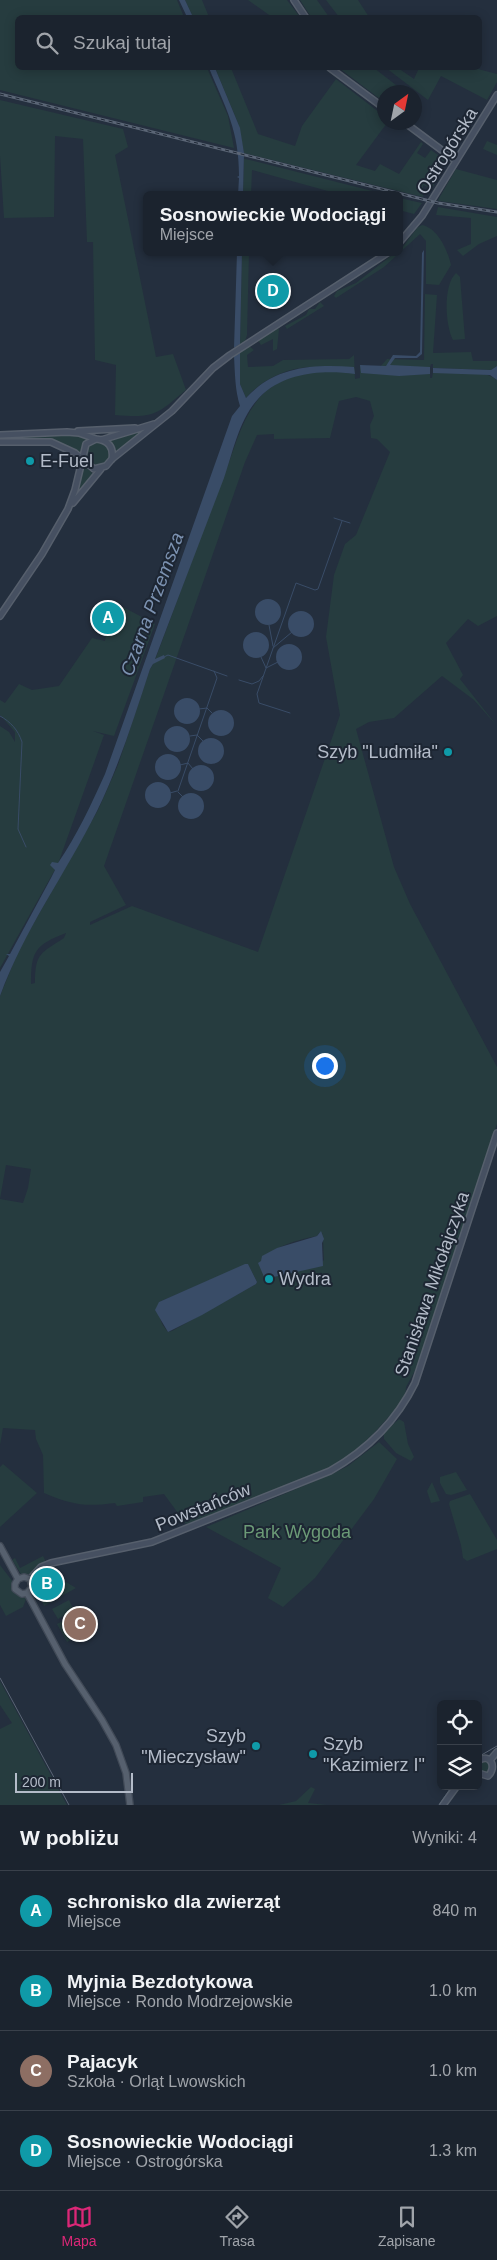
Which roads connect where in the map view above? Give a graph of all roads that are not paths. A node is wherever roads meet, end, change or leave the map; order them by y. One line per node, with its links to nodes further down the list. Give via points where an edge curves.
1 (294, 0): 2 (street)
2 (304, 15)
3 (333, 70): 5 (street)
4 (497, 95): 7 (street, Ostrogórska)
5 (377, 103)
6 (415, 130): 7 (street)
7 (455, 160): 8 (street, Ostrogórska, via 419,220)
8 (403, 238)
9 (383, 256): 10 (street, via 230,355)
10 (157, 423): 11 (street); 17 (street)
11 (135, 428): 12 (street); 14 (street)
12 (68, 432): 13 (street); 14 (street)
13 (0, 435)
14 (99, 439): 16 (street, via 86,444); 17 (street, via 111,447)
15 (0, 442): 16 (street, via 51,442)
16 (83, 458): 18 (street, via 91,467); 19 (street)
17 (112, 459): 18 (street)
18 (102, 468): 19 (street)
19 (68, 509): 20 (street)
20 (0, 616)
21 (497, 1133): 22 (street, Stanisława Mikołajczyka, via 415,1383 399,1412)
22 (378, 1436): 25 (street, Powstańców, via 330,1471 152,1542 51,1563 41,1567)
23 (0, 1546): 24 (main road)
24 (18, 1579): 25 (main road); 26 (main road, via 15,1589 19,1593)
25 (30, 1580): 26 (main road, via 32,1587)
26 (27, 1593): 32 (main road, via 65,1664 116,1745 126,1774)
27 (497, 1752): 29 (street)
28 (482, 1759): 29 (street)
29 (491, 1759): 30 (street, via 495,1764 493,1773)
30 (482, 1774)
31 (454, 1790): 33 (street)
32 (130, 1805)
33 (443, 1805)

